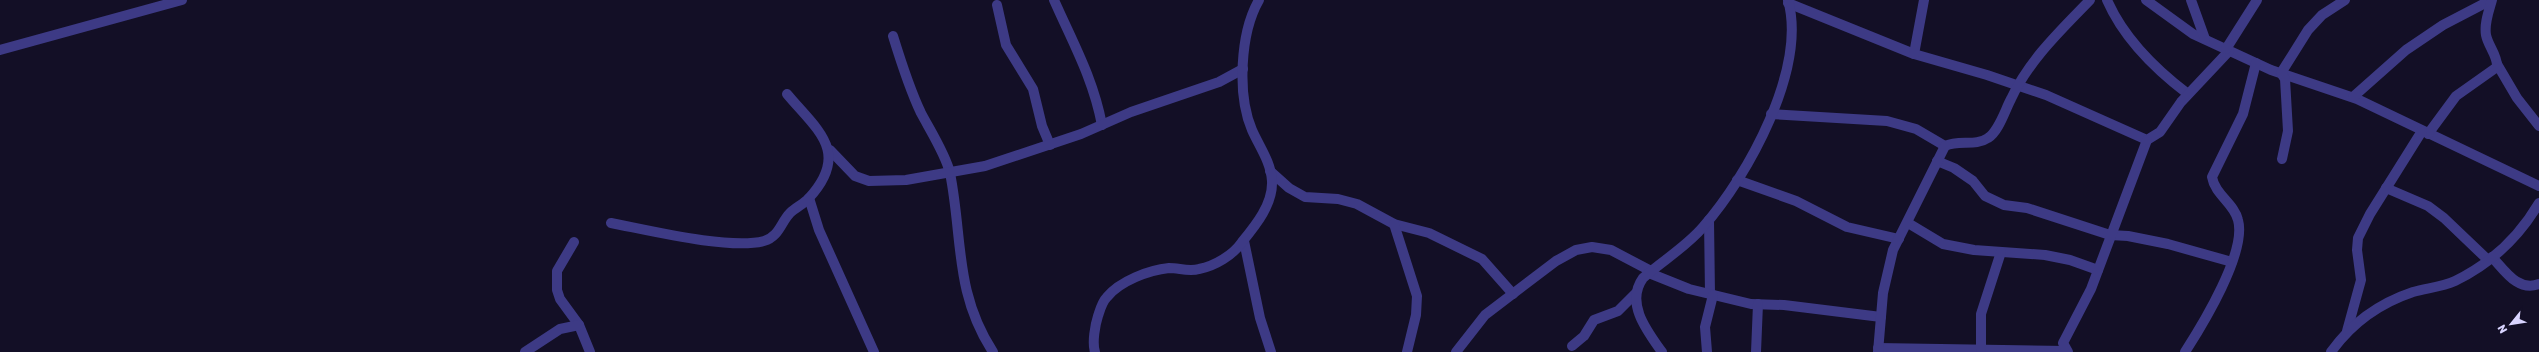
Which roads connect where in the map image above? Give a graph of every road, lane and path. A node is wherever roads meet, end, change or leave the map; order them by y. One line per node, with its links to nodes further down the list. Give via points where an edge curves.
1 (182, 0): 16 (street)
2 (1054, 0): 28 (street, via 1083,60)
3 (1259, 0): 21 (street, via 1246,36)
4 (1924, 0): 18 (street)
5 (2090, 0): 23 (street, via 2044,48)
6 (2108, 0): 25 (street, via 2118,20 2144,56)
7 (2146, 0): 15 (street, via 2193,34)
8 (2191, 0): 15 (street)
9 (2257, 0): 17 (street)
10 (2345, 0): 22 (street, via 2322,15 2308,30)
11 (2492, 0): 20 (street, via 2485,25); 26 (street, via 2443,25 2406,50 2378,72)
12 (1788, 1): 18 (street); 27 (street, via 1792,15 1789,60 1780,96)
13 (997, 5): 32 (street, via 1006,45 1033,89 1042,126)
14 (893, 36): 38 (street, via 908,83)
15 (2205, 39): 17 (street)
16 (0, 50)
17 (2227, 50): 19 (street); 25 (street)
18 (1914, 54): 23 (street)
19 (2256, 63): 22 (street); 54 (street, via 2243,114 2212,177 2217,191 2234,209 2238,220 2238,246)
20 (2497, 64): 29 (street, via 2517,98); 30 (street, via 2491,73 2456,96)
21 (1243, 69): 28 (street, via 1219,82 1131,112); 37 (street, via 1248,119)
22 (2281, 74): 26 (street); 35 (street, via 2285,79 2288,131)
23 (2017, 85): 31 (street); 33 (street, via 1990,137 1980,142 1952,142)
24 (787, 94): 34 (street, via 824,138)
25 (2188, 94): 31 (street, via 2160,132)
26 (2353, 97): 30 (street)
27 (1771, 114): 33 (street, via 1887,121 1916,129); 39 (street, via 1753,154)
28 (1102, 125): 32 (street)
29 (2539, 126)
30 (2425, 133): 40 (street); 41 (street)
31 (2147, 140): 48 (street)
32 (1050, 144): 38 (street, via 985,166)
33 (1945, 146): 36 (street)
34 (830, 150): 38 (street, via 855,176 869,181 906,180); 42 (street, via 826,173)
35 (2282, 159)
36 (1937, 161): 46 (street); 48 (street, via 1974,181 1985,196 2004,205 2027,208)
37 (1270, 170): 47 (street, via 1289,188 1305,197 1338,199 1357,204); 50 (street, via 1272,181 1269,199 1263,213)
38 (950, 172): 72 (street, via 960,264 984,338)
39 (1737, 180): 44 (street); 49 (street, via 1796,201 1848,227)
40 (2539, 186)
41 (2386, 188): 53 (street, via 2428,206); 64 (street, via 2358,238 2356,250 2361,280)
42 (809, 198): 45 (street, via 791,212 777,232 764,241 736,243); 71 (street, via 819,230)
43 (2539, 203): 53 (street, via 2515,237)
44 (1709, 220): 56 (street); 60 (street)
45 (611, 223)
46 (1908, 223): 49 (street); 52 (street, via 1943,244)
47 (1394, 224): 59 (street, via 1429,234 1482,259); 75 (street, via 1416,296 1416,315)
48 (2110, 235): 54 (street, via 2168,244); 55 (street)
49 (1899, 239): 62 (street, via 1893,250 1883,293)
50 (1244, 241): 73 (street, via 1228,256 1200,269 1157,270 1146,273 1115,290 1104,301 1096,321); 74 (street, via 1260,318)
51 (574, 242): 63 (street, via 557,271 556,290)
52 (2001, 252): 55 (street, via 2045,255); 67 (street, via 1981,314)
53 (2490, 259): 57 (street, via 2518,283 2526,287); 64 (street, via 2454,281 2398,298 2375,310)
54 (2232, 262): 80 (street)
55 (2098, 270): 68 (street, via 2063,343)
56 (1650, 272): 58 (street, via 1637,286); 59 (street, via 1611,250 1576,250 1556,261); 60 (street, via 1689,289)
57 (2539, 284)
58 (1636, 293): 65 (street, via 1618,311 1594,320 1584,336); 77 (street, via 1637,309 1645,327)
59 (1513, 294): 76 (street, via 1485,315)
60 (1711, 294): 61 (street); 78 (street, via 1705,327)
61 (1758, 304): 62 (street); 79 (street)
62 (1881, 317): 66 (street)
63 (579, 325): 69 (street, via 560,328); 70 (street)
64 (2347, 331): 81 (street)
65 (1572, 346)
66 (1878, 350): 67 (street)
67 (1985, 350): 68 (street)
68 (2067, 351)
69 (526, 352)
70 (590, 352)
71 (874, 352)
72 (993, 352)
73 (1095, 352)
74 (1271, 352)
75 (1407, 352)
76 (1456, 352)
77 (1662, 352)
78 (1706, 352)
79 (1756, 352)
80 (2186, 352)
81 (2330, 352)

